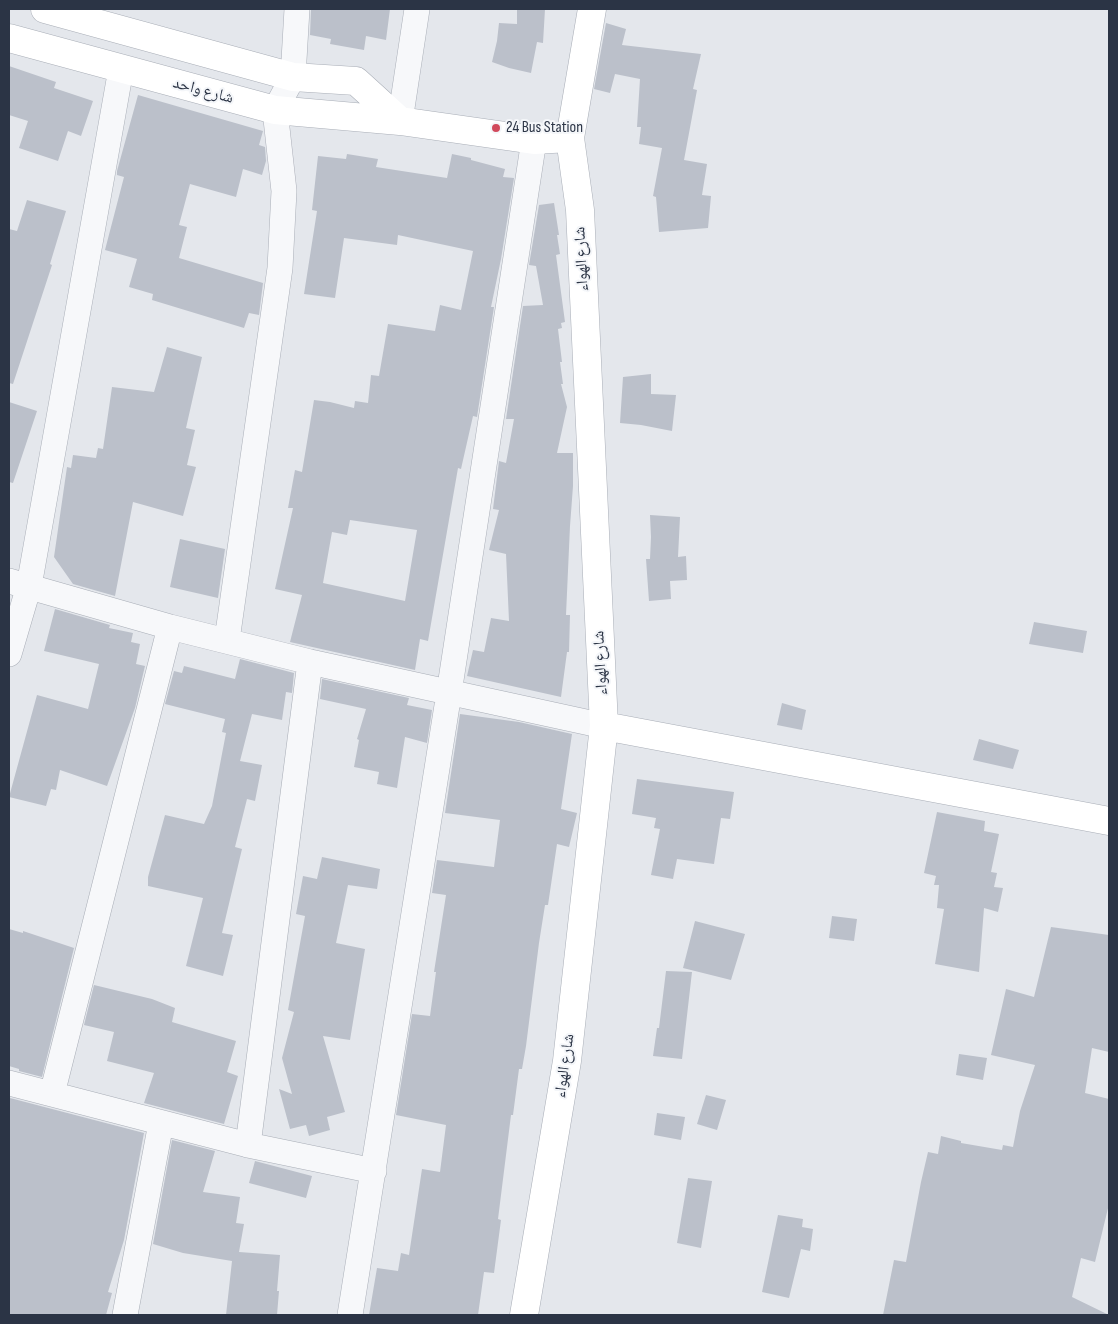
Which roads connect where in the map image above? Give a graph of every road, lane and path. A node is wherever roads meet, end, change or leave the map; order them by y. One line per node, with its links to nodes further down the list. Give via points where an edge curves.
1 (45, 9): 5 (street)
2 (297, 9): 8 (street)
3 (417, 9): 10 (street)
4 (592, 9): 11 (street, شارع الهواء)
5 (72, 12): 8 (street)
6 (9, 38): 7 (street, شارع واحد)
7 (121, 69): 9 (street, شارع واحد); 13 (street)
8 (293, 77): 9 (street); 10 (street, via 356,81)
9 (275, 110): 10 (street, شارع واحد); 15 (street, via 284,191 280,268)
10 (400, 121): 12 (street, شارع واحد)
11 (570, 138): 12 (street, شارع واحد); 19 (street, شارع الهواء, via 580,210)
12 (534, 140): 18 (street)
13 (19, 584): 14 (street); 16 (street)
14 (170, 627): 15 (street); 22 (street)
15 (227, 640): 17 (street)
16 (9, 654)
17 (310, 662): 18 (street); 24 (street)
18 (449, 693): 19 (street); 25 (street)
19 (604, 726): 20 (street); 28 (street, شارع الهواء, via 567,1061)
20 (1109, 821)
21 (9, 1083): 22 (street)
22 (52, 1094): 23 (street)
23 (161, 1123): 24 (street); 26 (street)
24 (248, 1145): 25 (street)
25 (374, 1171): 27 (street)
26 (125, 1315)
27 (350, 1315)
28 (524, 1315)

